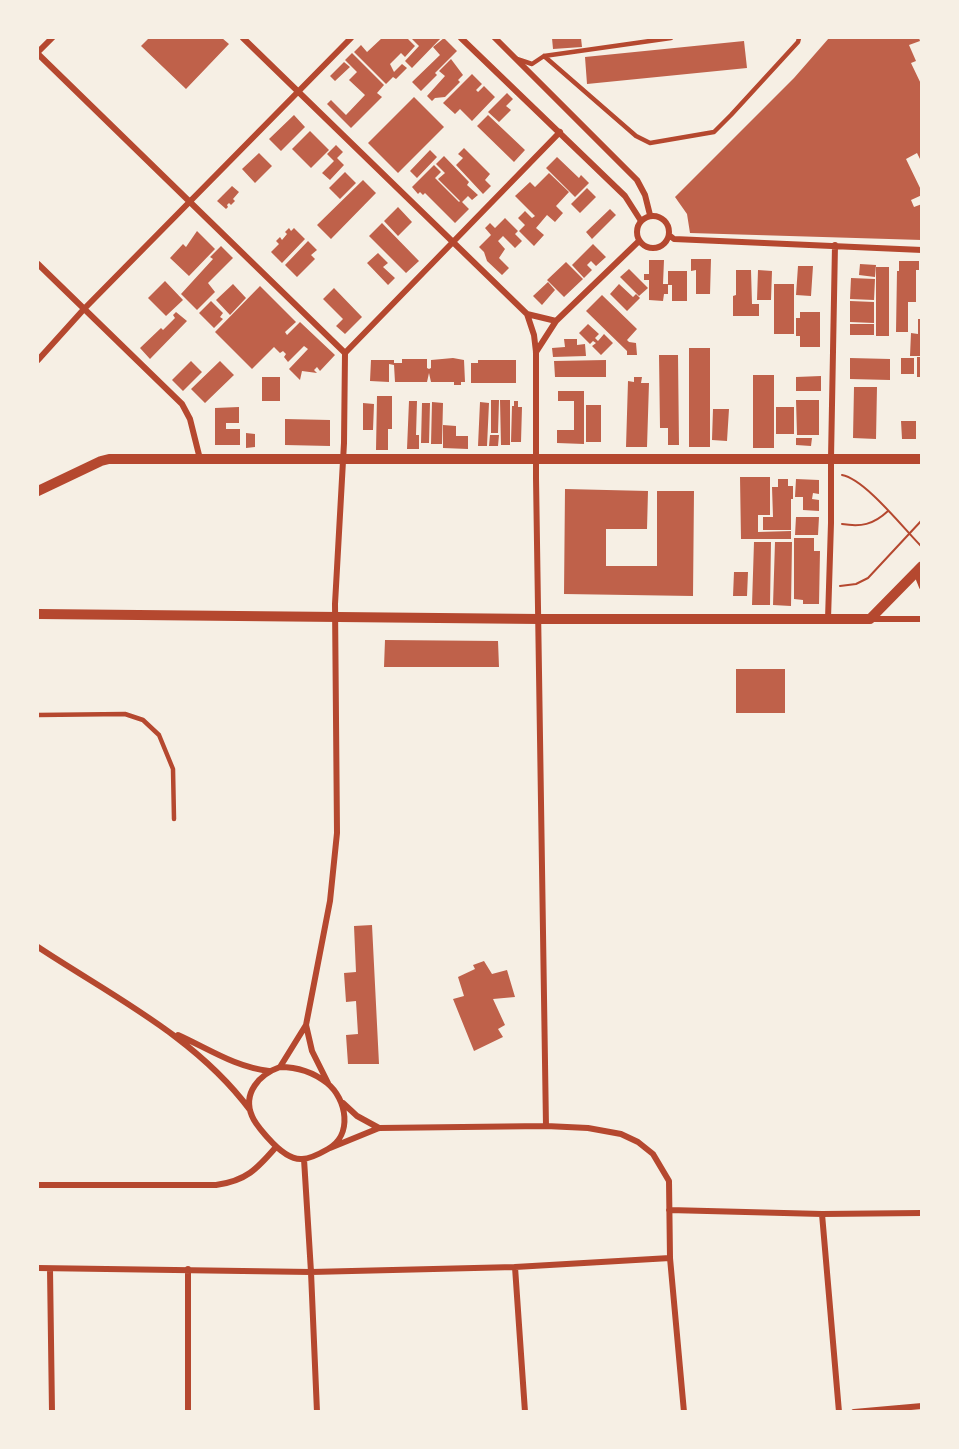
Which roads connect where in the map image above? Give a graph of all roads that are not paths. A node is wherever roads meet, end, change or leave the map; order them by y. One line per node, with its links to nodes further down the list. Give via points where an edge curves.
1 (52, 38): 8 (street)
2 (243, 38): 11 (street)
3 (351, 38): 11 (street)
4 (461, 38): 12 (street)
5 (495, 38): 10 (street)
6 (671, 38): 9 (lane)
7 (800, 38): 9 (lane, via 714,132 650,143 636,136)
8 (38, 53): 13 (street)
9 (544, 56): 10 (lane, via 532,64)
10 (514, 58): 14 (street, via 637,180)
11 (297, 90): 13 (street); 17 (street)
12 (560, 132): 15 (street, via 625,196); 17 (street)
13 (191, 202): 22 (street); 26 (street)
14 (650, 215): 15 (street); 16 (street, via 663,220)
15 (641, 221): 18 (street, via 637,230)
16 (669, 235): 18 (street, via 664,245 653,249); 19 (street, via 674,239)
17 (453, 240): 23 (street); 26 (street)
18 (639, 241): 24 (street)
19 (835, 245): 20 (street); 29 (street)
20 (921, 250)
21 (38, 264): 22 (street)
22 (84, 309): 27 (street); 30 (street, via 183,404)
23 (527, 314): 24 (street); 25 (street)
24 (556, 321): 25 (street)
25 (536, 352): 31 (street)
26 (345, 353): 28 (street)
27 (38, 360)
28 (344, 457): 30 (street); 31 (street); 37 (street)
29 (831, 458): 31 (street); 32 (street); 39 (street)
30 (200, 459): 33 (street, via 109,459)
31 (536, 459): 38 (street)
32 (921, 459)
33 (38, 490)
34 (919, 569): 35 (street); 40 (street)
35 (921, 587)
36 (38, 614): 37 (street)
37 (335, 617): 38 (street); 45 (street, via 337,833 330,901)
38 (539, 619): 39 (street); 52 (street)
39 (828, 619): 40 (street)
40 (870, 619): 41 (street)
41 (921, 619)
42 (38, 715): 43 (lane, via 125,714 143,720 159,735 173,769)
43 (174, 819)
44 (38, 947): 46 (street)
45 (306, 1025): 47 (street); 49 (street, via 312,1051)
46 (172, 1033): 48 (street, via 231,1062); 51 (street, via 234,1088)
47 (280, 1067): 48 (street); 49 (street, via 309,1072)
48 (269, 1071): 51 (street, via 253,1088)
49 (327, 1083): 50 (street)
50 (341, 1101): 53 (street, via 357,1116); 55 (street, via 342,1133)
51 (250, 1111): 54 (street)
52 (546, 1126): 53 (street); 58 (street, via 588,1128 621,1134 638,1142 653,1154 669,1182)
53 (380, 1128): 55 (street)
54 (276, 1147): 56 (street); 57 (street, via 249,1175 234,1183)
55 (330, 1148): 56 (street)
56 (304, 1160): 66 (street)
57 (38, 1185)
58 (669, 1210): 59 (street); 61 (street)
59 (822, 1214): 60 (street); 73 (street)
60 (921, 1214)
61 (670, 1258): 62 (street); 72 (street)
62 (516, 1267): 66 (street); 71 (street)
63 (38, 1268): 64 (street)
64 (50, 1269): 65 (street); 68 (street)
65 (188, 1269): 66 (street); 69 (street)
66 (311, 1272): 70 (street)
67 (921, 1406): 74 (street)
68 (52, 1412)
69 (188, 1412)
70 (317, 1412)
71 (525, 1412)
72 (684, 1412)
73 (839, 1412)
74 (854, 1412)

